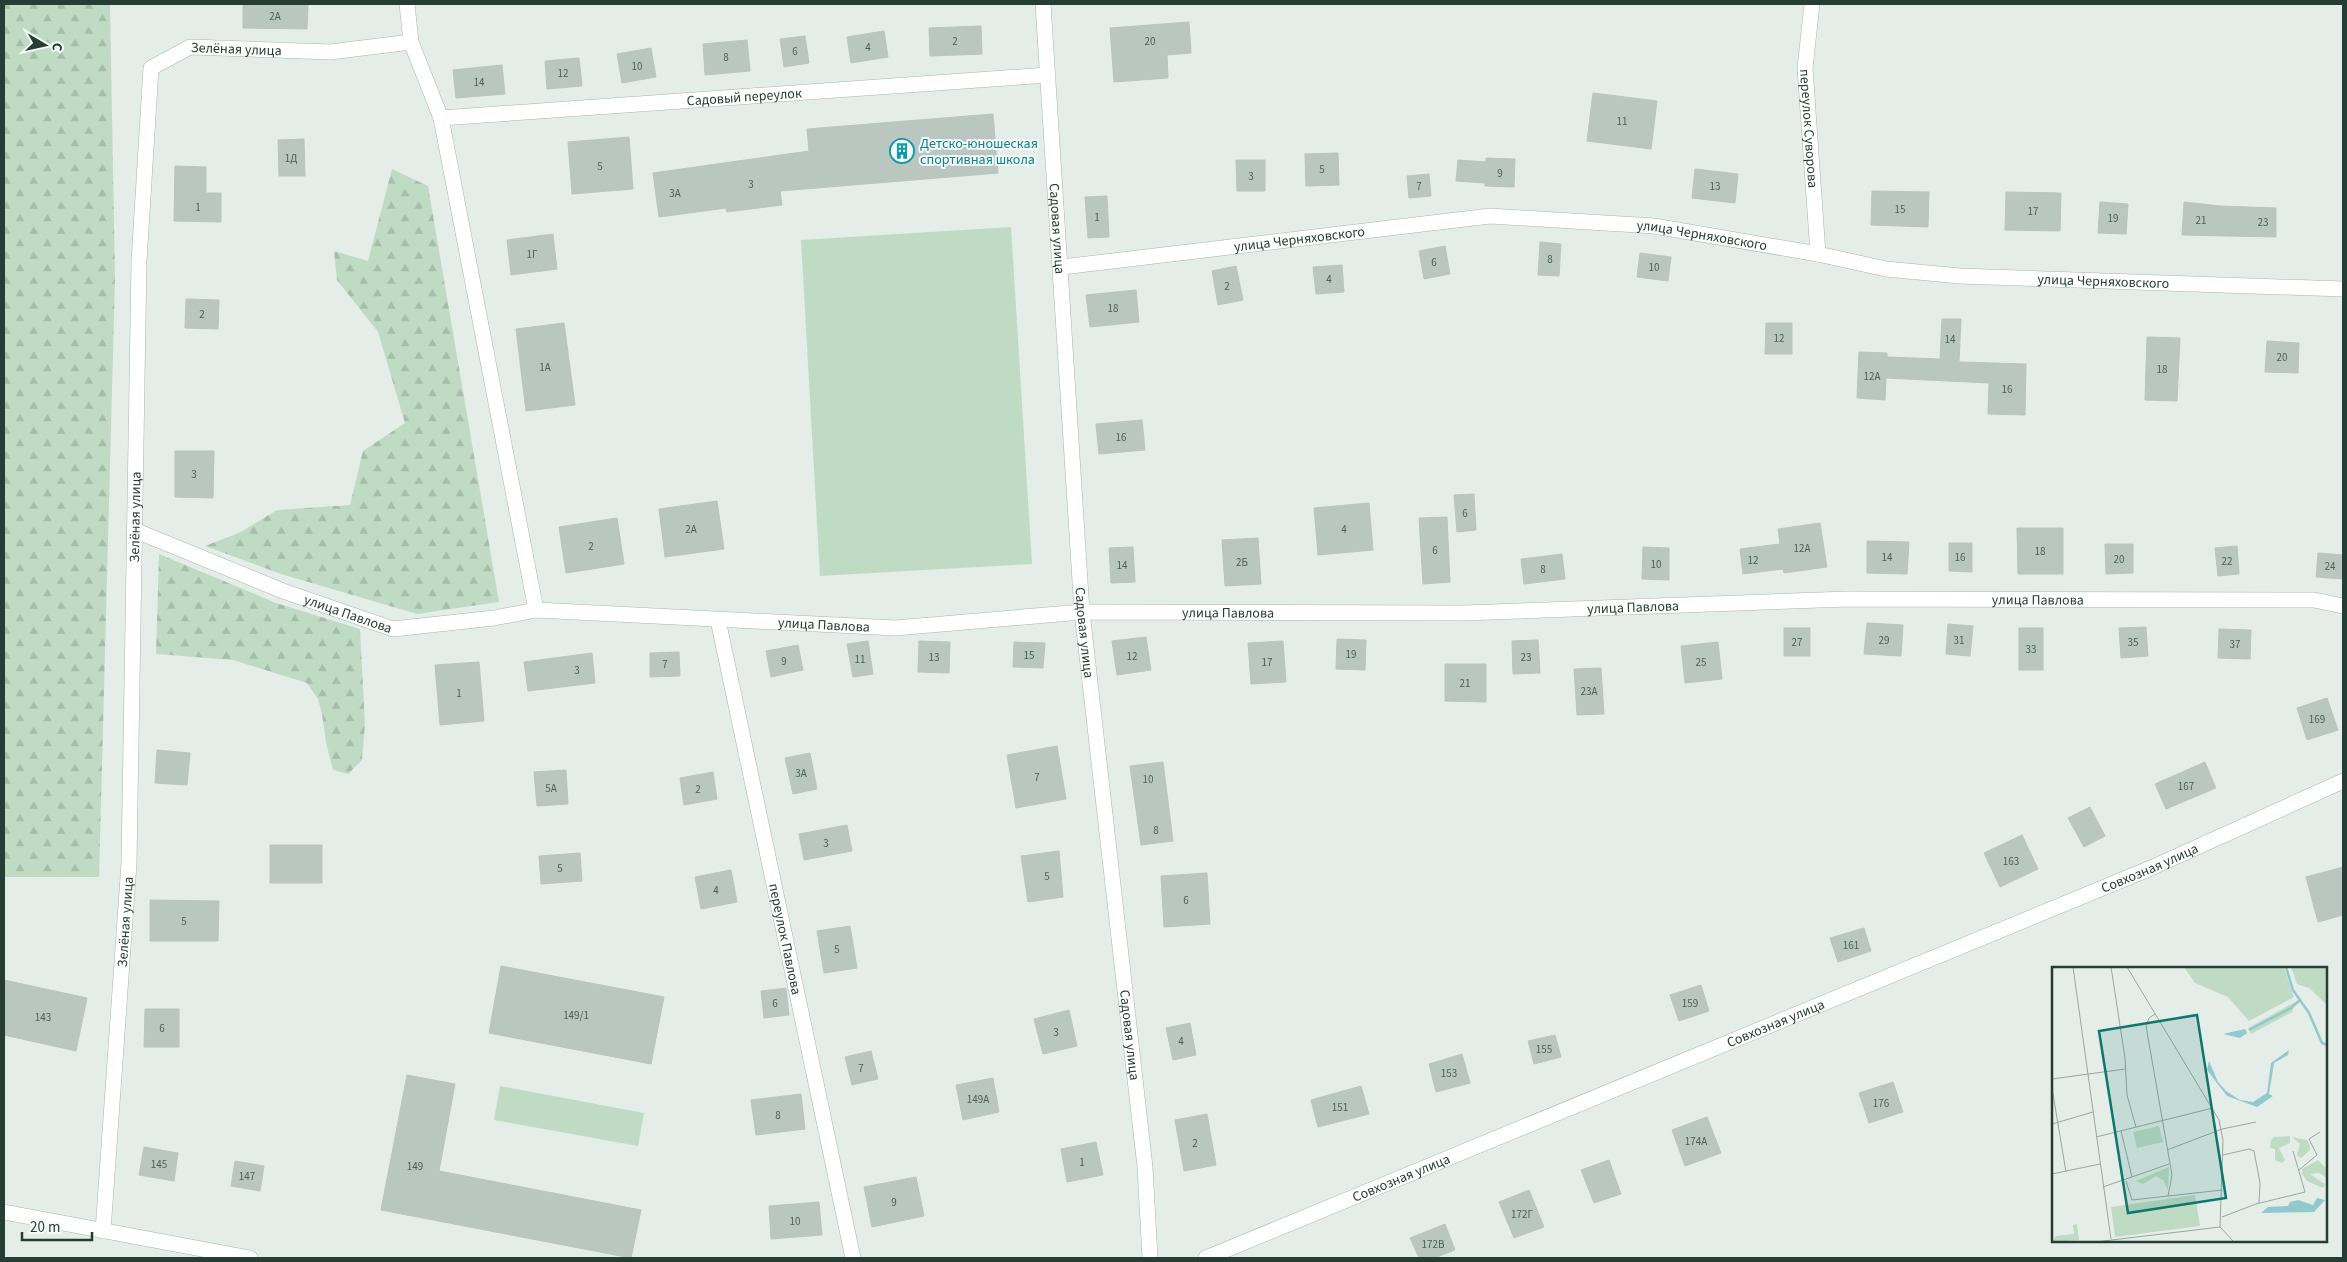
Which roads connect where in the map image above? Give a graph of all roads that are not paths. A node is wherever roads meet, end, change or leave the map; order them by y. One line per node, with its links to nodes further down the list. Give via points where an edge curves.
1 (407, 4): 4 (street)
2 (1043, 4): 5 (street, Садовая улица)
3 (1812, 4): 7 (street, переулок Суворова, via 1805,68)
4 (411, 42): 6 (street); 10 (street, Зелёная улица, via 330,52 190,47 151,68 139,261)
5 (1048, 74): 6 (street, Садовый переулок); 8 (street, Садовая улица)
6 (441, 118): 12 (street)
7 (1818, 254): 8 (street, улица Черняховского, via 1654,226 1490,216); 9 (street, улица Черняховского, via 1886,269 1960,276)
8 (1062, 267): 13 (street, Садовая улица)
9 (2343, 289)
10 (134, 530): 12 (street, улица Павлова, via 283,591 393,629); 17 (street, Зелёная улица, via 129,863)
11 (2343, 606): 13 (street, улица Павлова, via 2314,600 1847,599 1464,613)
12 (536, 610): 14 (street, улица Павлова)
13 (1082, 612): 14 (street, улица Павлова, via 895,628); 20 (street, Садовая улица, via 1145,1167)
14 (718, 620): 19 (street, переулок Павлова)
15 (2343, 781): 21 (street, Совхозная улица, via 2151,868)
16 (4, 1212): 17 (street)
17 (103, 1230): 18 (street)
18 (250, 1258)
19 (853, 1258)
20 (1150, 1258)
21 (1206, 1258)

